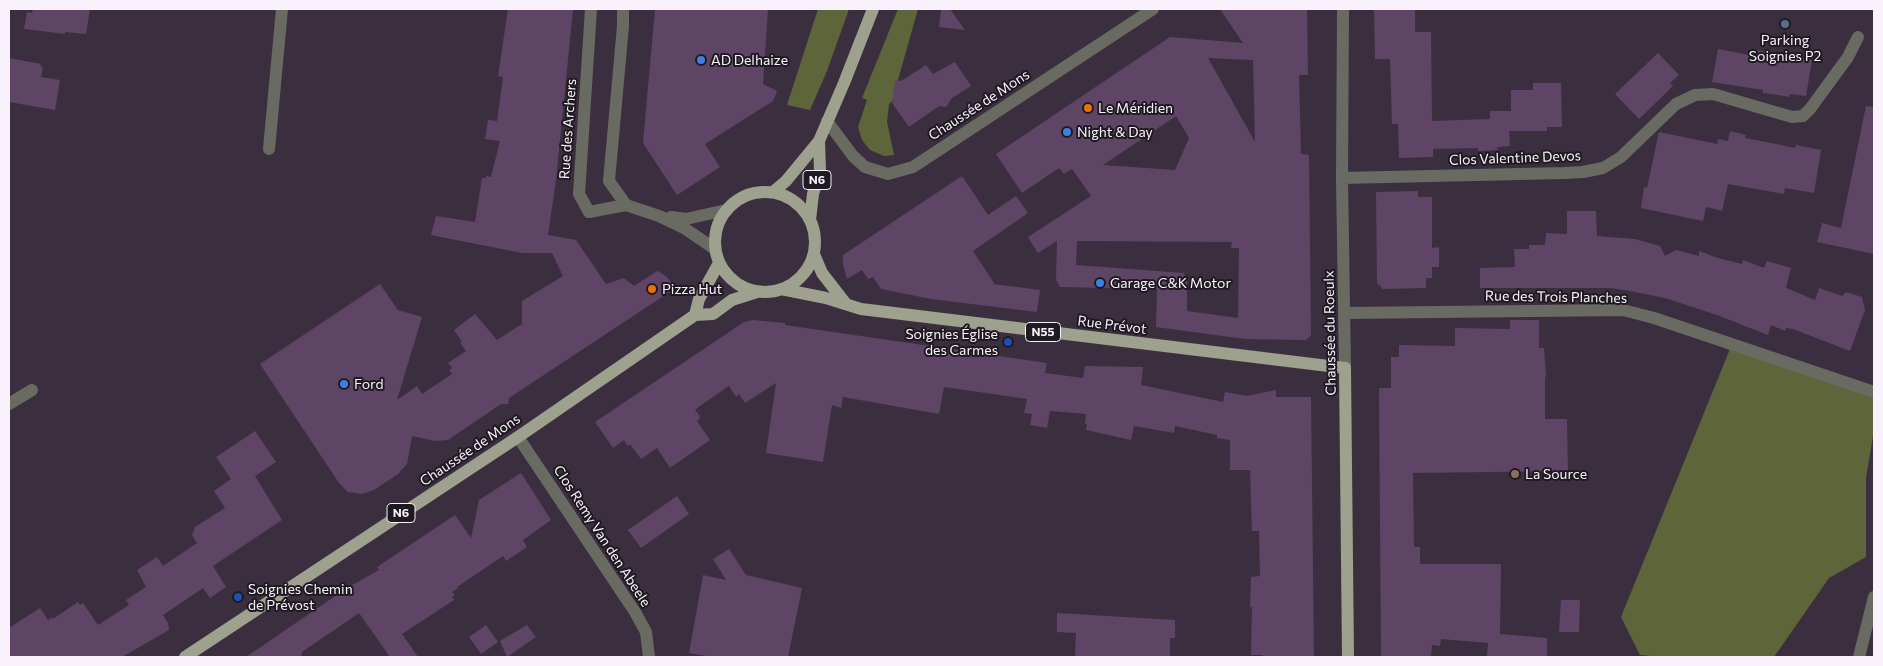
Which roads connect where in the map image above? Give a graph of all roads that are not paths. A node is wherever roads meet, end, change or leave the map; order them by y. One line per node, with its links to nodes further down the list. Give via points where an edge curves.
1 (282, 9): 10 (street)
2 (591, 9): 13 (street, Rue des Archers, via 579,194 589,212)
3 (623, 9): 13 (street, via 610,181)
4 (873, 9): 8 (main road, N6)
5 (1153, 9): 8 (street, Chaussée de Mons, via 913,167 888,174 865,167)
6 (1343, 9): 11 (street, Chaussée du Roeulx)
7 (1858, 37): 11 (street, Clos Valentine Devos, via 1848,57 1803,116 1792,117 1713,94 1694,95 1671,108 1621,157 1603,168 1564,173)
8 (827, 121): 9 (main road, N6)
9 (819, 140): 12 (main road, N6); 16 (main road, N6, via 820,171)
10 (269, 149)
11 (1342, 178): 23 (street, Chaussée du Roeulx)
12 (773, 192): 14 (main road, via 744,196); 16 (main road, via 794,202)
13 (626, 205): 15 (street, Rue des Archers)
14 (726, 210): 15 (street, via 686,219); 17 (main road, via 716,228)
15 (658, 216): 17 (street, via 684,228)
16 (810, 220): 18 (main road)
17 (715, 249): 19 (main road)
18 (814, 254): 20 (main road, via 802,276); 22 (main road, via 822,273)
19 (719, 263): 21 (main road, via 728,277); 24 (main road, via 699,299)
20 (781, 289): 21 (main road); 22 (main road, Rue Prévot)
21 (757, 292): 24 (main road, Chaussée de Mons / N6, via 732,300 713,314)
22 (846, 304): 25 (main road, Rue Prévot / N55, via 900,314)
23 (1345, 312): 25 (street, Chaussée du Roeulx); 27 (street, Rue des Trois Planches, via 1623,310)
24 (695, 315): 29 (main road, Chaussée de Mons / N6)
25 (1346, 368): 33 (main road, Chaussée du Roeulx)
26 (32, 390): 28 (street)
27 (1874, 392)
28 (9, 404)
29 (518, 436): 31 (main road, Chaussée de Mons / N6); 32 (street, Clos Remy Van den Abeele, via 635,612 646,632)
30 (1874, 598): 34 (street)
31 (185, 657)
32 (649, 657)
33 (1348, 657)
34 (1860, 657)

